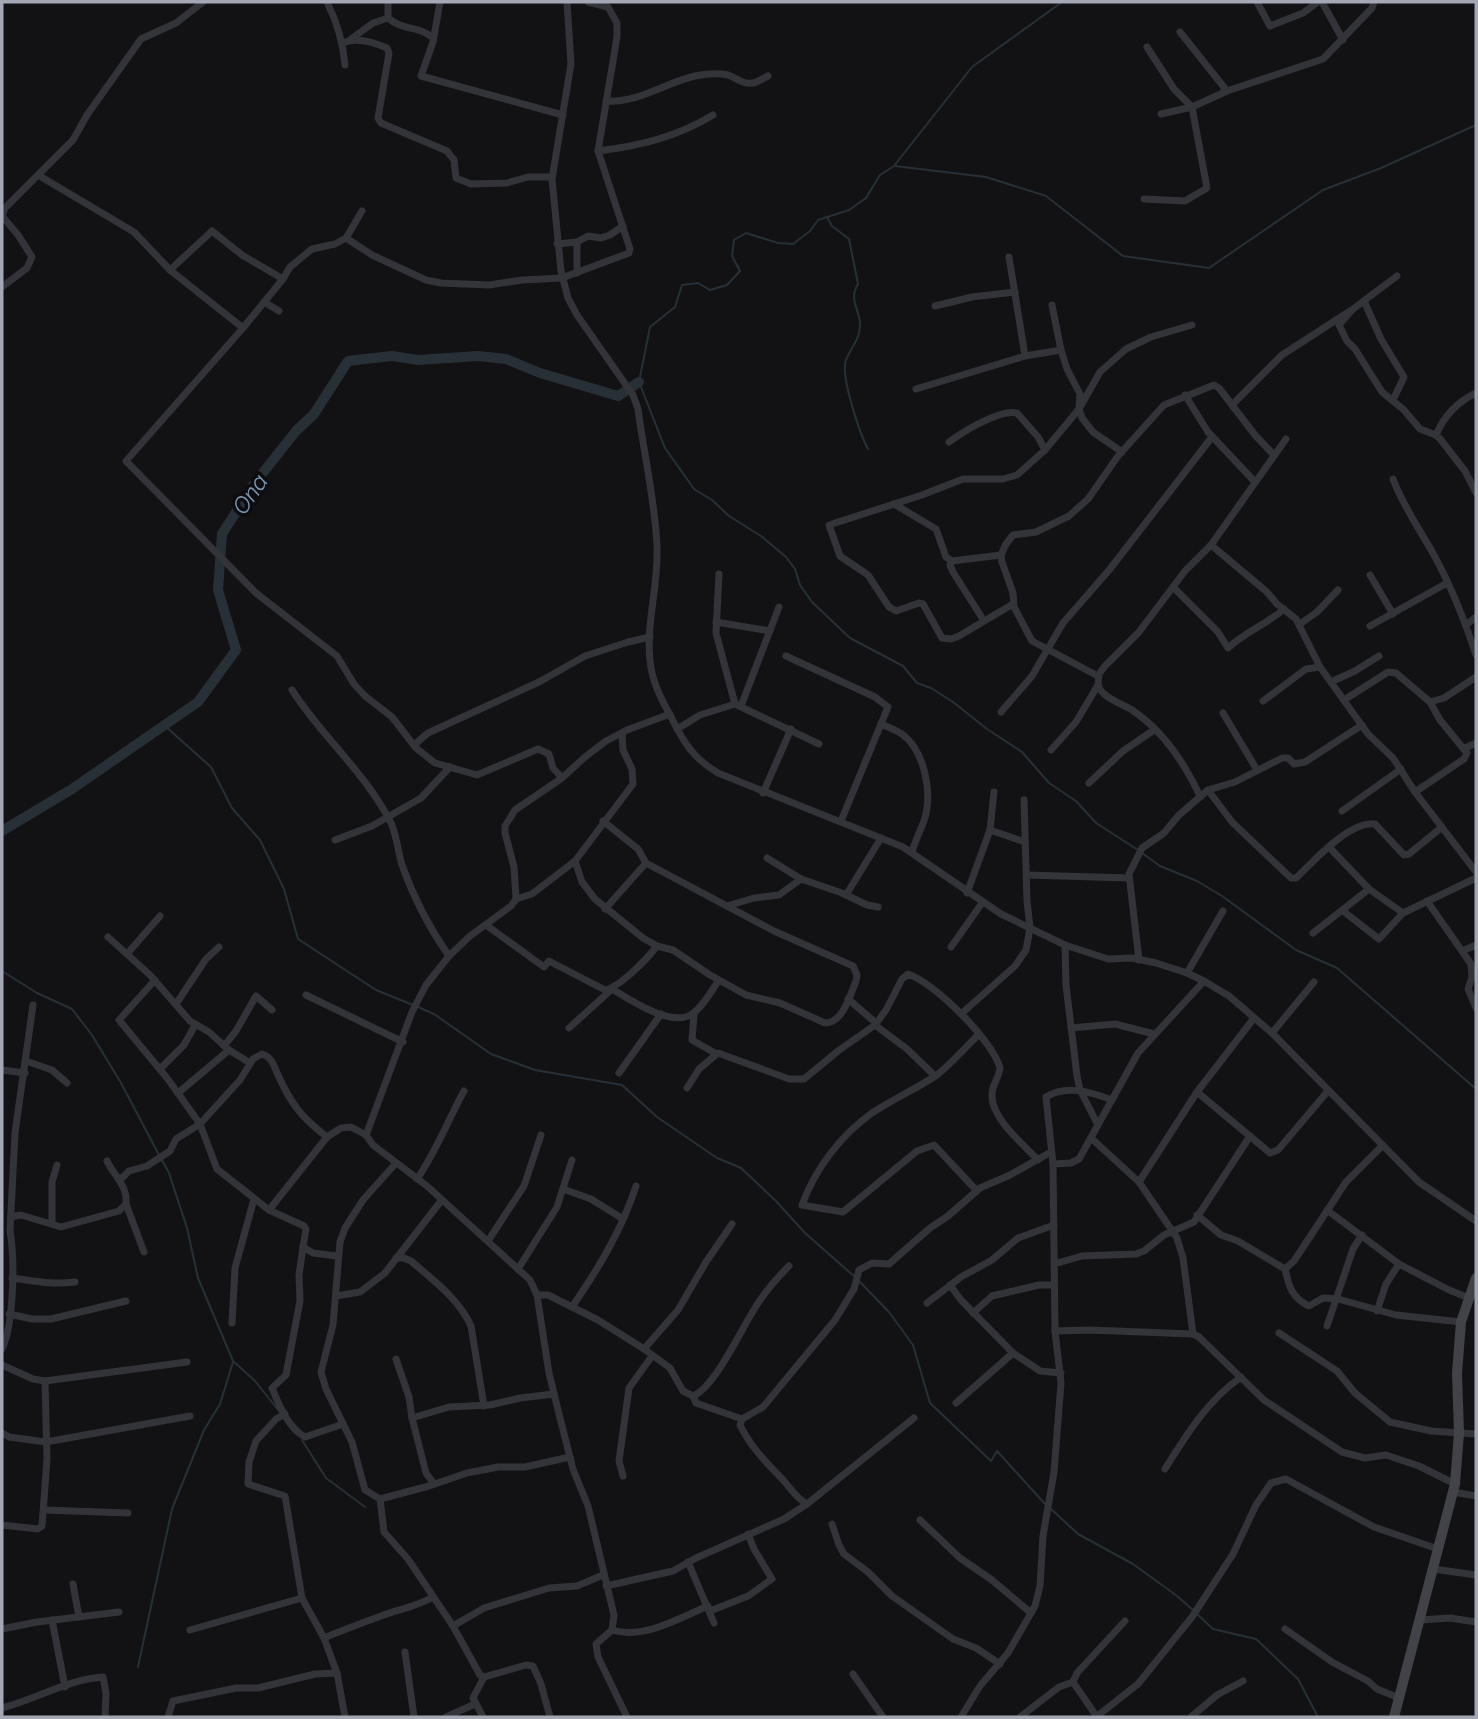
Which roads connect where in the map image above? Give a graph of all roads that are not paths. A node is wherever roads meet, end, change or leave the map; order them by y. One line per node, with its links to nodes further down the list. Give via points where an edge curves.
1 (203, 2): 25 (street, via 176,23 141,39 77,135)
2 (327, 2): 14 (street)
3 (388, 2): 10 (street)
4 (440, 2): 12 (street)
5 (567, 2): 22 (street, via 571,64)
6 (588, 2): 19 (street, via 608,7 617,23)
7 (1257, 2): 8 (street, via 1270,26)
8 (1320, 2): 13 (street)
9 (1374, 2): 13 (street)
10 (388, 18): 12 (street, via 397,26); 14 (street)
11 (1180, 32): 18 (street)
12 (433, 38): 22 (street, via 421,76)
13 (1343, 40): 18 (street, via 1323,59)
14 (346, 41): 16 (street); 26 (street, via 387,48 377,114 381,123 447,152 463,182)
15 (1147, 47): 20 (street, via 1174,89)
16 (345, 65)
17 (768, 76): 19 (street, via 754,83 716,74 695,76 642,97)
18 (1227, 91): 20 (street)
19 (606, 102): 24 (street)
20 (1192, 107): 21 (street); 27 (street, via 1207,188 1185,201)
21 (1161, 114)
22 (564, 115): 26 (street)
23 (713, 115): 24 (street, via 692,128 638,146)
24 (598, 151): 30 (street)
25 (38, 175): 29 (street); 35 (street, via 134,232)
26 (552, 177): 33 (street)
27 (1144, 200)
28 (362, 211): 31 (street)
29 (2, 216): 40 (street, via 32,257 27,268)
30 (623, 226): 32 (street, via 610,235 584,236); 36 (street, via 629,253)
31 (346, 238): 38 (street, via 372,255 441,283 489,285); 39 (street, via 312,248)
32 (577, 242): 33 (street); 36 (street)
33 (557, 244): 38 (street)
34 (1009, 257): 41 (street)
35 (170, 270): 39 (street, via 212,231); 49 (street)
36 (577, 273): 38 (street)
37 (1397, 276): 42 (street)
38 (562, 278): 88 (street, via 577,314 638,409 656,541)
39 (283, 279): 43 (street)
40 (2, 287)
41 (1014, 292): 45 (street); 51 (street)
42 (1364, 301): 46 (street); 55 (street, via 1404,377)
43 (264, 302): 47 (street); 49 (street)
44 (1052, 305): 50 (street)
45 (935, 306)
46 (1353, 309): 55 (street, via 1339,325 1373,380); 56 (street, via 1282,355)
47 (279, 311)
48 (1192, 325): 57 (street, via 1126,349 1100,372)
49 (243, 328): 113 (street, via 127,461 256,593 337,656 355,684 392,717)
50 (1061, 350): 51 (street); 57 (street, via 1079,388)
51 (1025, 356): 52 (street)
52 (916, 389)
53 (1476, 393): 58 (street, via 1452,409)
54 (1185, 395): 56 (street, via 1214,385); 59 (street); 63 (street, via 1164,405)
55 (1393, 400): 58 (street, via 1420,429)
56 (1232, 405): 64 (street)
57 (1079, 409): 62 (street); 63 (street, via 1093,432)
58 (1436, 435): 67 (street)
59 (1212, 437): 66 (street); 89 (street)
60 (1286, 439): 64 (street)
61 (949, 442): 62 (street, via 1013,412)
62 (1045, 450): 68 (street, via 1012,478 963,479)
63 (1122, 452): 70 (street, via 1088,499 1069,516 1036,532 1013,535)
64 (1273, 455): 66 (street)
65 (1393, 479): 74 (street)
66 (1255, 482): 69 (street)
67 (1476, 493)
68 (894, 504): 71 (street, via 936,529 946,557); 82 (street, via 830,523 840,556 873,581 893,610 923,604 942,638 959,636)
69 (1211, 545): 75 (street); 79 (street)
70 (1002, 555): 71 (street); 77 (street)
71 (952, 561): 82 (street, via 953,572)
72 (719, 574): 83 (street)
73 (1370, 575): 80 (street)
74 (1447, 583): 80 (street); 85 (street)
75 (1172, 587): 79 (street, via 1228,648); 95 (street)
76 (1338, 590): 84 (street)
77 (1013, 604): 82 (street); 89 (street, via 1032,641)
78 (779, 607): 87 (street)
79 (1284, 609): 84 (street)
80 (1393, 614): 86 (street)
81 (1476, 617): 85 (street)
82 (984, 621)
83 (716, 622): 87 (street); 101 (street, via 718,645)
84 (1300, 624): 93 (street)
85 (1466, 625): 90 (street)
86 (1370, 626)
87 (770, 631): 101 (street)
88 (650, 637): 104 (street, via 651,670); 113 (street, via 571,662 539,682 428,733)
89 (1046, 649): 95 (street); 102 (street, via 1032,676)
90 (1476, 655)
91 (786, 656): 105 (street, via 875,696 888,707)
92 (1379, 656): 96 (street)
93 (1320, 667): 96 (street); 99 (street, via 1306,669)
94 (1476, 677): 100 (street)
95 (1098, 680): 109 (street, via 1104,694 1135,712); 115 (street, via 1076,722)
96 (1331, 682): 98 (street)
97 (292, 690): 128 (street, via 364,778)
98 (1345, 700): 100 (street, via 1388,672 1396,673); 106 (street)
99 (1263, 701)
100 (1430, 702): 114 (street)
101 (738, 705): 107 (street, via 700,715); 108 (street)
102 (1002, 712)
103 (1223, 713): 118 (street)
104 (670, 715): 107 (street); 110 (street)
105 (881, 724): 130 (street); 137 (street, via 904,734 928,783 924,821)
106 (1362, 725): 117 (street); 118 (street, via 1305,762 1294,764 1282,758)
107 (677, 729): 124 (street, via 700,762)
108 (791, 729): 112 (street); 124 (street)
109 (1154, 730): 120 (street); 125 (street, via 1171,748)
110 (622, 733): 119 (street, via 584,757); 129 (street, via 633,784)
111 (1476, 743): 114 (street)
112 (819, 744)
113 (414, 745): 116 (street, via 435,763)
114 (1465, 748): 123 (street, via 1465,759)
115 (1051, 750)
116 (450, 766): 119 (street, via 480,774 538,749 549,754); 128 (street, via 421,798)
117 (1401, 769): 123 (street); 127 (street)
118 (1257, 770): 121 (street)
119 (562, 778): 149 (street, via 515,810 505,825)
120 (1089, 783)
121 (1208, 790): 125 (street); 136 (street, via 1232,822 1291,878)
122 (994, 792): 132 (street)
123 (1415, 792): 131 (street)
124 (763, 793): 130 (street)
125 (1200, 796): 143 (street, via 1164,833 1142,848)
126 (1024, 800): 135 (street)
127 (1342, 811)
128 (387, 817): 134 (street); 170 (street, via 410,882)
129 (603, 821): 139 (street); 140 (street, via 638,849)
130 (841, 821): 133 (street)
131 (1442, 827): 136 (street, via 1409,854 1400,853 1371,823); 141 (street)
132 (990, 830): 135 (street); 147 (street)
133 (881, 838): 137 (street); 148 (street)
134 (335, 841)
135 (1025, 842): 142 (street)
136 (1329, 847): 146 (street)
137 (912, 852): 147 (street)
138 (767, 858): 145 (street)
139 (575, 860): 149 (street, via 533,894); 154 (street, via 582,882)
140 (646, 863): 152 (street); 154 (street)
141 (1476, 872)
142 (1027, 875): 143 (street); 160 (street)
143 (1129, 878): 171 (street)
144 (1476, 878): 150 (street)
145 (801, 879): 148 (street); 152 (street, via 775,896)
146 (1369, 889): 156 (street); 157 (street)
147 (967, 892): 151 (street)
148 (846, 895): 153 (street)
149 (516, 899): 159 (street)
150 (1427, 901): 157 (street); 168 (street)
151 (982, 903): 160 (street); 167 (street)
152 (727, 906): 179 (street, via 853,966 857,975)
153 (878, 907)
154 (605, 909): 165 (street)
155 (1223, 911): 172 (street)
156 (1343, 911): 157 (street, via 1379,939); 161 (street)
157 (1403, 913)
158 (160, 916): 169 (street)
159 (486, 925): 170 (street); 177 (street, via 544,967 549,961 604,990)
160 (1030, 928): 163 (street); 186 (street, via 1021,959)
161 (1313, 933)
162 (108, 937): 169 (street)
163 (1065, 945): 171 (street, via 1086,954); 191 (street)
164 (1476, 945): 168 (street)
165 (657, 946): 174 (street, via 673,950); 177 (street)
166 (219, 947): 180 (street)
167 (951, 947)
168 (1462, 951): 182 (street, via 1471,964 1468,989)
169 (127, 954): 173 (street)
170 (449, 956): 195 (street, via 426,985)
171 (1139, 960): 172 (street)
172 (1188, 973): 175 (street)
173 (155, 980): 180 (street); 200 (street, via 119,1020)
174 (719, 980): 179 (street, via 746,995 780,1003 825,1023 836,1020); 185 (street)
175 (1204, 981): 187 (street); 194 (street)
176 (1314, 982): 192 (street)
177 (612, 989): 184 (street); 190 (street)
178 (306, 995): 195 (street)
179 (848, 999): 188 (street)
180 (176, 1004): 189 (street)
181 (33, 1005): 198 (street)
182 (1476, 1008)
183 (272, 1010): 196 (street, via 256,996)
184 (661, 1014): 185 (street, via 684,1018); 203 (street)
185 (694, 1014): 197 (street, via 692,1040)
186 (961, 1014): 188 (street, via 908,974); 193 (street)
187 (1254, 1018): 192 (street); 210 (street)
188 (876, 1024): 197 (street, via 797,1081); 204 (street)
189 (195, 1025): 196 (street); 200 (street, via 184,1045)
190 (569, 1028)
191 (1072, 1028): 194 (street, via 1115,1024); 207 (street)
192 (1272, 1033): 209 (street)
193 (979, 1034): 204 (street); 223 (street, via 994,1052 1000,1069 992,1096 998,1113 1006,1128)
194 (1154, 1034): 212 (street)
195 (402, 1042): 215 (street)
196 (226, 1048): 199 (street); 211 (street)
197 (715, 1053): 206 (street)
198 (26, 1061): 202 (street); 205 (street, via 52,1070)
199 (250, 1063): 213 (street); 218 (street, via 262,1054 268,1056 290,1101)
200 (160, 1069): 211 (street)
201 (2, 1070): 202 (street)
202 (25, 1073): 240 (street, via 15,1133)
203 (619, 1073)
204 (934, 1076): 233 (street, via 847,1132 802,1205 842,1212 917,1151 934,1145)
205 (67, 1083)
206 (687, 1088)
207 (1080, 1090): 212 (street); 214 (street); 221 (street, via 1046,1097)
208 (464, 1091): 228 (street)
209 (1328, 1091): 217 (street, via 1276,1151 1270,1153); 220 (street)
210 (1197, 1092): 217 (street); 230 (street)
211 (178, 1093): 213 (street)
212 (1112, 1100): 214 (street)
213 (200, 1124): 229 (street, via 176,1139 163,1157 129,1171); 234 (street, via 217,1169)
214 (1098, 1125): 219 (street)
215 (366, 1135): 218 (street, via 346,1127); 225 (street)
216 (541, 1135): 248 (street, via 524,1186)
217 (1250, 1136): 239 (street)
218 (327, 1137): 237 (street)
219 (1091, 1138): 226 (street, via 1079,1160); 230 (street)
220 (1382, 1146): 238 (street, via 1346,1182); 242 (street, via 1419,1182)
221 (1051, 1152): 223 (street); 226 (street)
222 (572, 1160): 232 (street)
223 (1038, 1160): 233 (street)
224 (107, 1161): 229 (street)
225 (396, 1163): 228 (street); 251 (street, via 345,1228)
226 (1053, 1164): 245 (street)
227 (57, 1165): 243 (street, via 52,1182)
228 (417, 1179): 235 (street)
229 (120, 1180): 236 (street)
230 (1139, 1181): 246 (street)
231 (636, 1186): 241 (street)
232 (563, 1189): 241 (street, via 591,1199); 256 (street)
233 (977, 1191): 297 (street, via 889,1265 872,1263 859,1270 854,1289 835,1320 763,1407)
234 (254, 1199): 237 (street); 274 (street, via 235,1268)
235 (441, 1201): 248 (street); 252 (street)
236 (125, 1204): 243 (street, via 105,1216 61,1227); 250 (street)
237 (269, 1210): 249 (street, via 305,1227)
238 (1327, 1210): 247 (street); 257 (street)
239 (1197, 1215): 246 (street, via 1194,1222); 257 (street, via 1221,1235)
240 (11, 1217): 243 (street, via 22,1214); 258 (street)
241 (623, 1219): 269 (street)
242 (1476, 1221)
243 (52, 1223)
244 (732, 1224): 280 (street, via 678,1310)
245 (1054, 1225): 253 (street); 261 (street, via 1018,1238)
246 (1171, 1231): 253 (street, via 1136,1254 1082,1256); 278 (street, via 1184,1258)
247 (1362, 1235): 254 (street); 266 (street, via 1353,1249)
248 (488, 1241): 256 (street)
249 (303, 1247): 251 (street); 293 (street, via 300,1301 286,1375 272,1388)
250 (144, 1252)
251 (337, 1256): 264 (street)
252 (396, 1258): 264 (street, via 360,1292); 292 (street, via 411,1261 466,1314)
253 (1054, 1264): 262 (street)
254 (1399, 1264): 265 (street); 270 (street, via 1384,1287)
255 (789, 1266): 290 (street, via 764,1294 713,1375)
256 (519, 1269): 263 (street)
257 (1285, 1269): 266 (street, via 1298,1301 1309,1306 1323,1298)
258 (12, 1278): 260 (street); 272 (street)
259 (1476, 1278): 265 (main road)
260 (75, 1282)
261 (950, 1285): 268 (street); 271 (street)
262 (1054, 1285): 271 (street, via 992,1296); 276 (street)
263 (537, 1295): 269 (street, via 548,1295); 289 (street)
264 (336, 1296): 298 (street, via 321,1372)
265 (1469, 1298): 273 (main road)
266 (1338, 1299): 270 (street); 275 (street)
267 (126, 1301): 272 (street, via 51,1319)
268 (927, 1303)
269 (572, 1307): 280 (street)
270 (1377, 1311): 273 (street)
271 (973, 1313): 281 (street)
272 (9, 1314): 279 (street)
273 (1461, 1322): 300 (main road)
274 (232, 1323)
275 (1327, 1326)
276 (1055, 1331): 278 (street); 286 (street)
277 (1279, 1333): 300 (street, via 1337,1371 1390,1422)
278 (1193, 1334): 287 (street)
279 (2, 1349)
280 (644, 1349): 282 (street)
281 (1013, 1353): 286 (street, via 1040,1371); 291 (street)
282 (652, 1356): 290 (street, via 670,1368 683,1391); 305 (street, via 629,1388 619,1461)
283 (396, 1359): 295 (street)
284 (187, 1362): 288 (street)
285 (2, 1366): 288 (street)
286 (1061, 1373): 328 (street, via 1040,1586)
287 (1241, 1377): 304 (street, via 1191,1427); 307 (street, via 1264,1399 1342,1451 1365,1458 1386,1455 1419,1466)
288 (45, 1381): 302 (street)
289 (554, 1394): 292 (street); 303 (street)
290 (693, 1396): 297 (street, via 695,1403)
291 (956, 1403)
292 (484, 1406): 295 (street, via 449,1407)
293 (285, 1414): 298 (street, via 305,1437); 325 (street, via 256,1441 247,1476 248,1484 285,1496)
294 (190, 1416): 302 (street)
295 (412, 1418): 306 (street)
296 (914, 1418): 310 (street)
297 (742, 1419): 310 (street, via 740,1425 752,1448)
298 (343, 1424): 309 (street, via 365,1490)
299 (2, 1433): 302 (street)
300 (1459, 1433): 301 (street); 307 (main road)
301 (1476, 1433)
302 (46, 1443): 311 (street)
303 (570, 1457): 306 (street, via 525,1467 485,1469); 321 (street, via 588,1506)
304 (1165, 1469)
305 (623, 1476)
306 (433, 1484): 309 (street)
307 (1454, 1488): 308 (street); 317 (main road)
308 (1476, 1496)
309 (380, 1499): 324 (street, via 384,1532)
310 (807, 1504): 316 (street)
311 (44, 1510): 312 (street); 315 (street, via 38,1529)
312 (128, 1513)
313 (919, 1520): 328 (street)
314 (832, 1524): 342 (street, via 844,1554 892,1596 953,1639)
315 (2, 1525)
316 (748, 1534): 318 (street); 326 (street, via 772,1579 748,1596)
317 (1438, 1549): 319 (main road); 363 (street, via 1374,1527 1297,1484 1282,1479 1270,1483 1233,1555 1192,1617 1138,1684)
318 (688, 1562): 323 (street, via 664,1574); 326 (street)
319 (1433, 1569): 320 (street); 331 (main road)
320 (1476, 1574)
321 (603, 1575): 323 (street); 335 (street, via 577,1586 549,1588 484,1608)
322 (73, 1584): 329 (street)
323 (606, 1586): 339 (street, via 614,1615)
324 (433, 1597): 335 (street); 340 (street)
325 (302, 1598): 338 (street); 340 (street)
326 (709, 1609): 334 (street); 339 (street, via 645,1630 626,1634)
327 (118, 1612): 329 (street)
328 (1031, 1613): 342 (street)
329 (79, 1617): 330 (street)
330 (52, 1620): 336 (street); 348 (street)
331 (1420, 1620): 333 (street); 349 (main road)
332 (1125, 1621): 347 (street)
333 (1476, 1622)
334 (715, 1623)
335 (453, 1626): 345 (street)
336 (2, 1629)
337 (1285, 1629): 349 (street, via 1332,1662)
338 (190, 1630)
339 (612, 1630): 359 (street, via 596,1644 598,1657)
340 (324, 1637): 343 (street)
341 (405, 1652): 355 (street)
342 (1000, 1664): 361 (street, via 972,1696)
343 (337, 1673): 353 (street, via 173,1701); 354 (street)
344 (853, 1674): 360 (street)
345 (484, 1677): 350 (street, via 473,1694); 358 (street, via 533,1666)
346 (1243, 1681): 364 (street)
347 (1073, 1682): 362 (street, via 1059,1687); 363 (street)
348 (65, 1686): 351 (street); 352 (street, via 103,1677)
349 (1399, 1698): 365 (main road)
350 (475, 1704): 356 (street); 357 (street)
351 (2, 1707)
352 (105, 1717)
353 (168, 1717)
354 (345, 1717)
355 (414, 1717)
356 (446, 1717)
357 (483, 1717)
358 (550, 1717)
359 (627, 1717)
360 (883, 1717)
361 (961, 1717)
362 (1020, 1717)
363 (1096, 1717)
364 (1191, 1717)
365 (1394, 1717)

